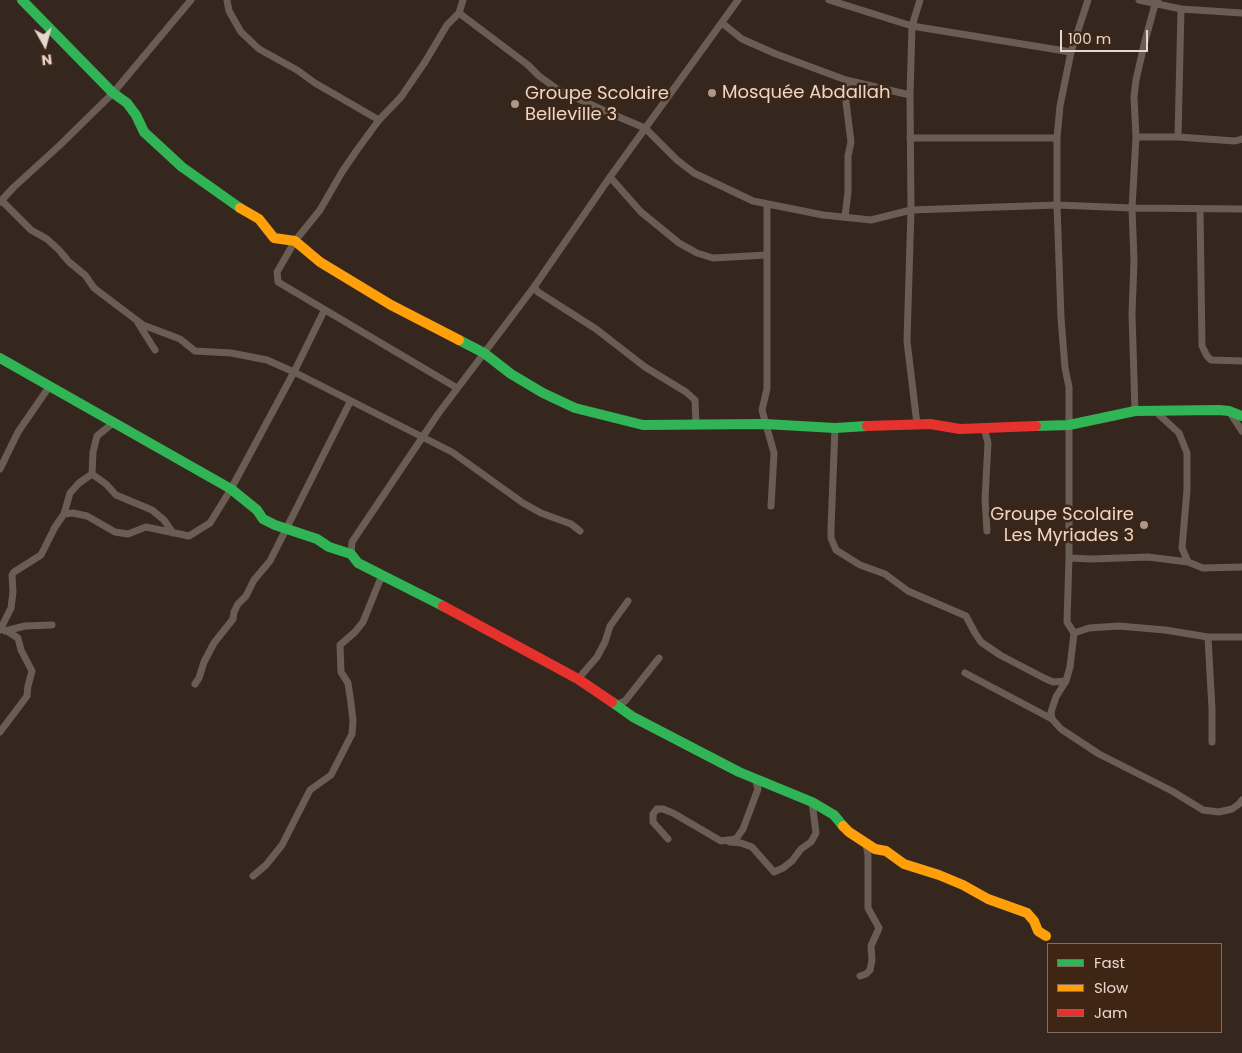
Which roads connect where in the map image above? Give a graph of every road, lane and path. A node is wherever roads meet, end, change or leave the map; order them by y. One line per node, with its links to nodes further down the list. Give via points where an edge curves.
1 (22, 0): 18 (street)
2 (191, 0): 18 (street)
3 (227, 0): 20 (street, via 229,11 241,32 259,49)
4 (738, 0): 14 (street)
5 (829, 0): 15 (street)
6 (920, 0): 15 (street)
7 (1088, 0): 16 (street)
8 (1139, 0): 10 (street)
9 (461, 1): 12 (street)
10 (1156, 2): 11 (street); 22 (street, via 1136,80)
11 (1181, 9): 13 (street); 23 (street)
12 (459, 13): 20 (street, via 447,25 401,96); 21 (street, via 557,89)
13 (1242, 13)
14 (722, 23): 17 (street, via 758,48); 21 (street)
15 (912, 26): 16 (street); 19 (street)
16 (1072, 52): 25 (street, via 1060,106)
17 (850, 81): 19 (street); 35 (street, via 846,90 851,142)
18 (113, 93): 28 (street); 36 (street, via 127,103 144,132 182,167 238,208 259,219 274,238)
19 (910, 95): 24 (street)
20 (379, 120): 36 (street, via 320,210)
21 (645, 128): 27 (street); 29 (street, via 694,174 753,202)
22 (1136, 137): 23 (street); 31 (street)
23 (1178, 137): 26 (street, via 1235,142)
24 (910, 138): 25 (street); 34 (street)
25 (1057, 138): 30 (street)
26 (1242, 139)
27 (610, 178): 37 (street, via 641,212 697,253 713,258); 38 (street)
28 (1, 201): 40 (street, via 30,230 59,250 94,288)
29 (767, 204): 35 (street); 37 (street)
30 (1056, 205): 31 (street); 34 (street); 57 (street)
31 (1132, 208): 32 (street); 49 (street)
32 (1200, 209): 33 (street); 44 (street, via 1202,346 1211,360)
33 (1242, 209)
34 (911, 210): 35 (street, via 871,220); 55 (street, via 907,341)
35 (845, 217)
36 (295, 241): 39 (street, via 277,272 278,282); 42 (street, via 320,262 391,305)
37 (767, 255): 54 (street, via 767,389 762,410)
38 (534, 287): 42 (street); 56 (street, via 645,367 686,392 695,400)
39 (324, 311): 45 (street); 47 (street)
40 (136, 320): 41 (street); 45 (street, via 180,339 195,351 267,360)
41 (155, 350)
42 (484, 353): 47 (street); 56 (street, via 511,374 575,408 643,425)
43 (0, 358): 46 (street)
44 (1242, 361)
45 (294, 372): 48 (street); 64 (street)
46 (49, 387): 53 (street); 62 (street, via 18,432)
47 (457, 388): 61 (street)
48 (350, 402): 61 (street); 67 (street)
49 (1134, 411): 51 (street); 57 (street)
50 (1229, 411): 51 (street); 52 (street); 60 (street)
51 (1156, 412): 73 (street, via 1179,433 1187,453 1182,548)
52 (1242, 416)
53 (113, 423): 63 (street, via 97,436); 64 (street)
54 (765, 424): 56 (street); 58 (street); 65 (street, via 774,453)
55 (917, 424): 58 (street); 59 (street)
56 (696, 425)
57 (1069, 425): 59 (street); 72 (street)
58 (835, 428): 85 (street, via 831,538 836,550 860,565 885,574 914,594 966,616 981,642 1000,655 1053,682)
59 (984, 428): 69 (street, via 988,443)
60 (1242, 431)
61 (422, 438): 68 (street, via 452,452 523,504); 71 (street, via 352,542)
62 (0, 469)
63 (92, 474): 66 (street, via 70,493); 70 (street, via 116,495 152,510)
64 (231, 489): 67 (street, via 263,519); 70 (street, via 210,523 189,536)
65 (771, 506)
66 (64, 514): 70 (street, via 87,516 115,532 128,534 146,527); 78 (street, via 41,555 12,575 11,608)
67 (287, 527): 71 (street); 86 (street, via 270,561 214,643)
68 (580, 531)
69 (987, 531)
70 (173, 533)
71 (351, 554): 75 (street, via 358,563)
72 (1070, 558): 73 (street, via 1148,557); 79 (street, via 1067,622)
73 (1188, 562): 74 (street, via 1203,568)
74 (1242, 567)
75 (387, 577): 84 (street); 97 (street, via 380,580 363,622 340,645 341,672 348,683 351,703 352,734 331,774 310,790 282,845)
76 (628, 600): 84 (street, via 610,626 597,657)
77 (52, 625): 78 (street)
78 (2, 631): 89 (street, via 18,638 32,670 27,696)
79 (1074, 633): 80 (street, via 1089,628 1119,626); 85 (street)
80 (1208, 637): 81 (street); 90 (street)
81 (1242, 637)
82 (659, 658): 87 (street, via 625,701)
83 (965, 674): 88 (street)
84 (578, 679): 87 (street)
85 (1066, 681): 88 (street, via 1050,712)
86 (195, 684)
87 (616, 705): 91 (street, via 703,754)
88 (1052, 719): 92 (street, via 1061,730 1098,754 1203,810 1219,812 1232,809)
89 (0, 732)
90 (1212, 742)
91 (755, 778): 93 (street); 95 (street, via 758,789 743,829 736,839)
92 (1242, 800)
93 (812, 802): 95 (street, via 816,833 792,860 774,872 752,847); 96 (street, via 834,815 849,832)
94 (668, 838): 95 (street, via 653,822 657,809 673,813)
95 (721, 841)
96 (866, 843): 98 (street, via 886,851 904,864 940,875 988,899 1016,908 1027,914 1038,931); 99 (street, via 868,908 879,928 871,946 870,970)
97 (254, 876)
98 (1046, 936)
99 (860, 976)

